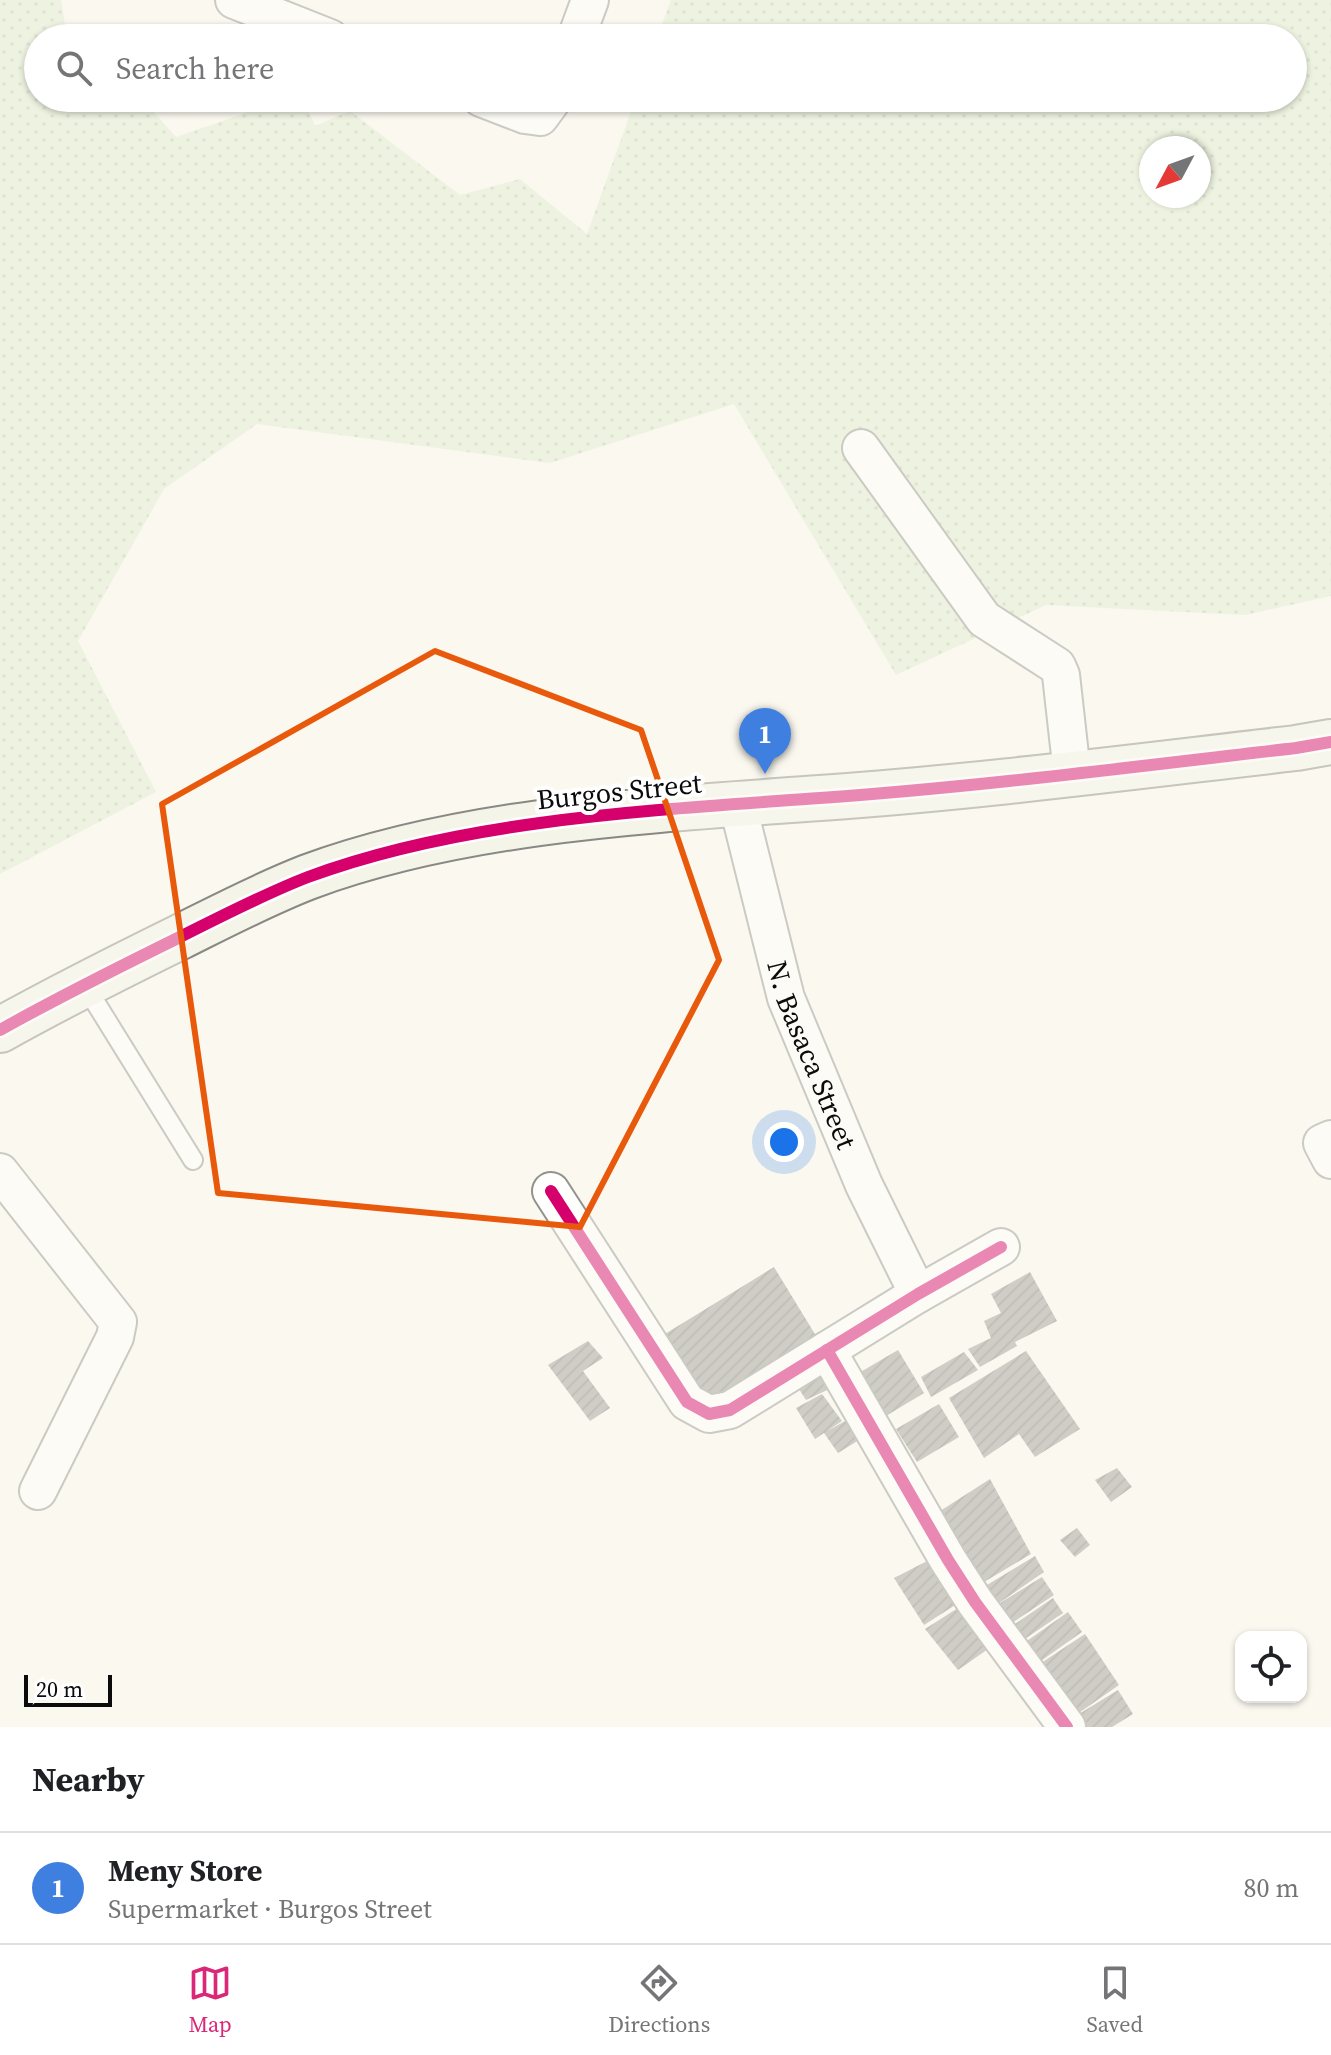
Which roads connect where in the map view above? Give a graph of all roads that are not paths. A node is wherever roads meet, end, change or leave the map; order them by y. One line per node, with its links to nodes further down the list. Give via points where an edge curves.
1 (234, 0): 2 (street)
2 (295, 24)
3 (517, 112): 4 (street, via 540,117)
4 (544, 112)
5 (861, 448): 7 (street, via 984,619 1057,666)
6 (1331, 742): 7 (street, Burgos Street)
7 (1072, 773): 8 (street, Burgos Street)
8 (737, 802): 9 (street, Burgos Street, via 545,823 423,843 308,877); 17 (street, N. Basaca Street, via 786,998 864,1185)
9 (84, 984): 10 (street, Burgos Street); 12 (lane)
10 (0, 1030)
11 (1331, 1139): 13 (street, via 1322,1143)
12 (193, 1160)
13 (1331, 1160)
14 (0, 1172): 19 (street, via 118,1322)
15 (551, 1191): 18 (street, via 687,1402 709,1414 730,1410)
16 (1001, 1247): 17 (street)
17 (918, 1294): 18 (street)
18 (827, 1350): 20 (street, via 955,1571)
19 (38, 1491)
20 (1067, 1727)

